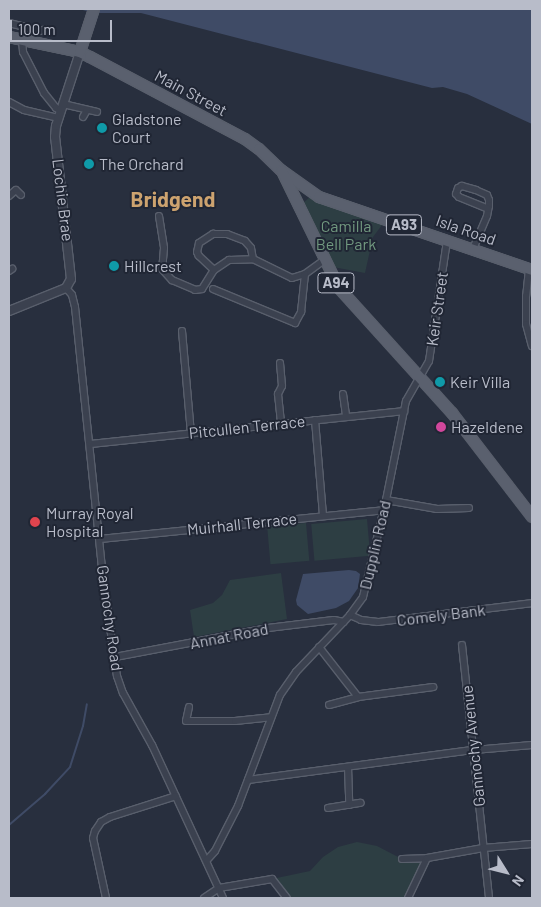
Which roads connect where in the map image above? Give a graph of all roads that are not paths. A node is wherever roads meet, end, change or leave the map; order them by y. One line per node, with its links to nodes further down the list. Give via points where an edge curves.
1 (94, 9): 6 (main road)
2 (9, 23): 3 (street)
3 (46, 29)
4 (9, 38): 5 (main road, Main Street)
5 (22, 40): 6 (main road, Main Street); 9 (street, via 21,48 44,93)
6 (80, 52): 9 (street, Lochie Brae); 12 (main road, Main Street / A93, via 238,136 259,149)
7 (9, 102): 9 (street, via 24,110)
8 (87, 110): 9 (street); 10 (street); 11 (street)
9 (61, 111): 24 (street, Lochie Brae, via 56,137 71,270)
10 (97, 112)
11 (84, 117)
12 (281, 170): 17 (main road, Isla Road / A93, via 319,197); 20 (main road, A94)
13 (21, 195): 14 (street, via 16,190)
14 (9, 196)
15 (488, 209): 15 (street, via 487,195 467,186 458,188 456,194 459,197); 18 (street)
16 (159, 216): 22 (street, via 164,274 199,291)
17 (447, 240): 18 (main road, Isla Road / A93); 30 (street, Keir Street, via 429,361)
18 (473, 249): 21 (main road, Isla Road / A93)
19 (253, 259): 22 (street, via 229,260); 22 (street, via 252,250 245,241 227,234 213,234 200,243 198,256); 23 (street, via 289,278)
20 (324, 260): 23 (street); 30 (main road, A94, via 339,288)
21 (531, 269): 28 (street, via 526,296 526,324)
22 (214, 270)
23 (305, 274): 25 (street, via 301,312 295,323)
24 (66, 288): 26 (street); 37 (street, Gannochy Road, via 76,307)
25 (212, 289)
26 (9, 311)
27 (182, 331): 36 (street)
28 (532, 346)
29 (280, 363): 35 (street, via 282,386 278,394)
30 (420, 376): 32 (street, Dupplin Road, via 406,400); 42 (main road, A94, via 491,460)
31 (343, 394): 33 (street)
32 (404, 411): 33 (street, Pitcullen Terrace); 38 (street, Dupplin Road)
33 (346, 416): 34 (street, Pitcullen Terrace)
34 (315, 420): 35 (street, Pitcullen Terrace); 41 (street)
35 (281, 424): 36 (street, Pitcullen Terrace)
36 (191, 433): 37 (street, Pitcullen Terrace)
37 (91, 444): 43 (street, Gannochy Road)
38 (386, 500): 39 (street, via 437,509); 40 (street, Dupplin Road)
39 (469, 508)
40 (384, 510): 41 (street, Muirhall Terrace); 45 (street, Dupplin Road, via 363,597)
41 (323, 515): 43 (street, Muirhall Terrace)
42 (532, 517)
43 (100, 538): 49 (street, Gannochy Road)
44 (532, 603): 45 (street, Comely Bank, via 378,622)
45 (350, 615): 46 (street, Dupplin Road)
46 (344, 622): 48 (street, Dupplin Road); 49 (street, Annat Road, via 334,620 268,628)
47 (462, 645): 56 (street, Gannochy Avenue)
48 (319, 647): 51 (street); 54 (street, Dupplin Road, via 280,695)
49 (114, 657): 59 (street, Gannochy Road, via 123,693)
50 (433, 688): 51 (street)
51 (358, 697): 52 (street)
52 (329, 705)
53 (189, 707): 54 (street, via 186,720)
54 (271, 717): 58 (street, Dupplin Road)
55 (532, 745): 56 (street)
56 (474, 750): 57 (street); 64 (street, Gannochy Avenue)
57 (348, 767): 58 (street); 61 (street)
58 (248, 780): 67 (street, Dupplin Road, via 228,830 216,852)
59 (176, 796): 67 (street, Gannochy Road); 69 (street, via 110,817 95,830 93,838)
60 (361, 803): 61 (street)
61 (349, 805): 62 (street)
62 (328, 808)
63 (532, 844): 64 (street)
64 (483, 848): 65 (street); 74 (street, Gannochy Avenue)
65 (427, 858): 66 (street); 73 (street)
66 (402, 859)
67 (207, 860): 68 (street, Gannochy Road)
68 (219, 888): 70 (street); 71 (street, Gannochy Road); 72 (street, via 272,879)
69 (106, 898)
70 (204, 898)
71 (223, 898)
72 (287, 898)
73 (408, 898)
74 (489, 898)

